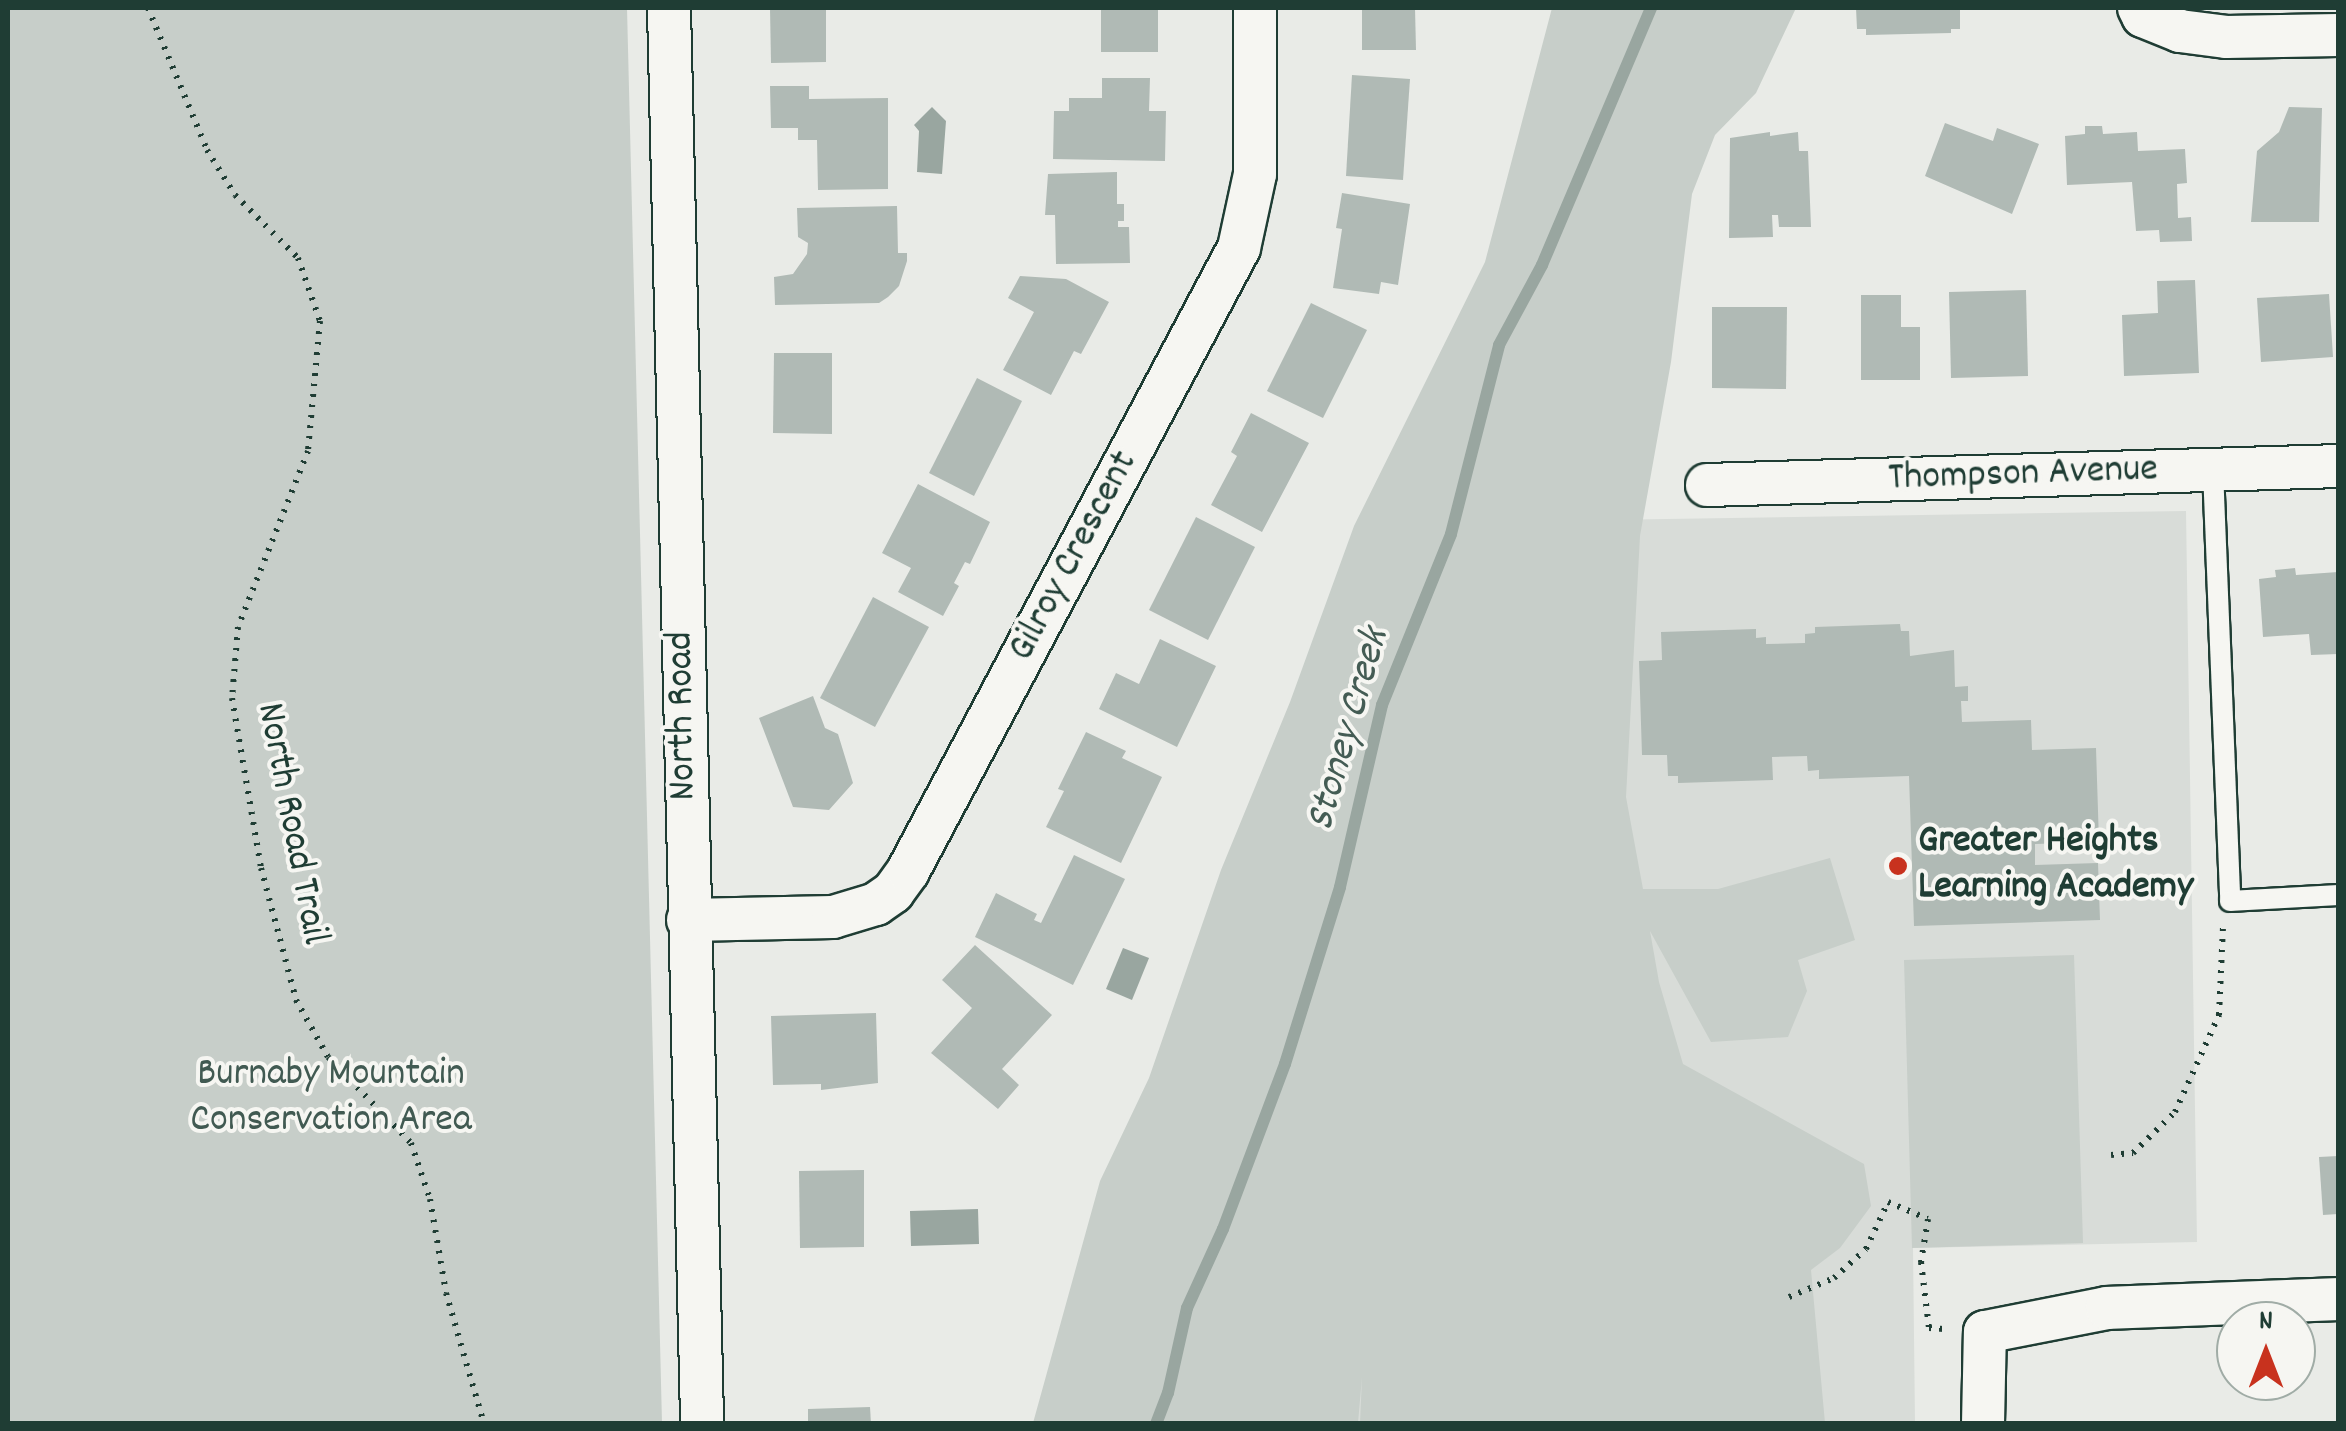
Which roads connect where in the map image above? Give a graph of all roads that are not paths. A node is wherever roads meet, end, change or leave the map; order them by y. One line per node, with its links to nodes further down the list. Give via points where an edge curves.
1 (669, 8): 9 (street, North Road)
2 (1255, 8): 9 (street, Gilroy Crescent, via 1256,174 1240,248 908,872 876,904 834,917)
3 (2139, 8): 4 (street, via 2180,30 2211,35)
4 (2338, 35)
5 (2338, 466): 6 (street, Thompson Avenue)
6 (2212, 470): 7 (street, Thompson Avenue); 8 (lane, via 2230,900)
7 (1707, 485)
8 (2338, 895)
9 (688, 920): 11 (street, North Road)
10 (2338, 1299): 12 (street, via 2108,1308 1985,1332)
11 (702, 1424)
12 (1983, 1424)

